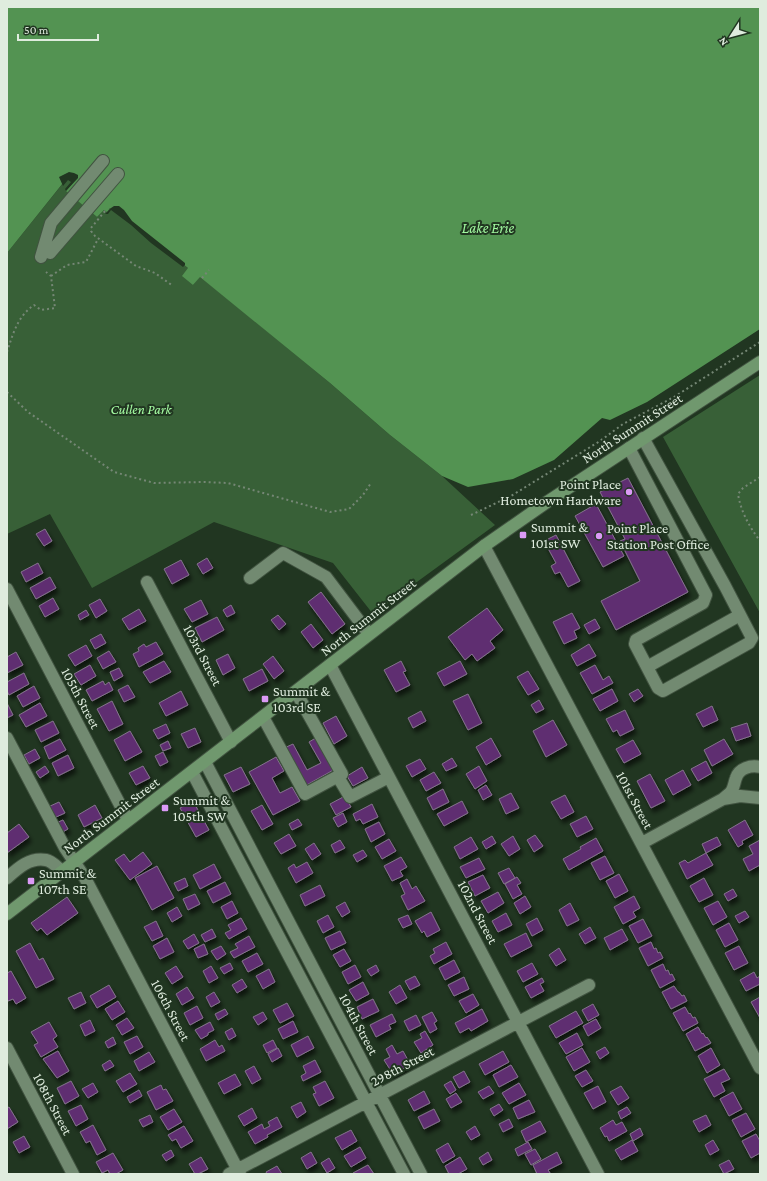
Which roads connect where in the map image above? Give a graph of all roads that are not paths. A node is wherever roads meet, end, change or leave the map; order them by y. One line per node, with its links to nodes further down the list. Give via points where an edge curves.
1 (106, 163): 1 (street, via 50,223 41,257 56,227)
2 (66, 246): 3 (street, via 121,176)
3 (50, 253)
4 (760, 362): 5 (main road, North Summit Street)
5 (644, 438): 6 (main road, North Summit Street); 10 (street)
6 (629, 448): 7 (main road, North Summit Street); 12 (street)
7 (484, 546): 14 (main road, North Summit Street); 29 (street, 101st Street)
8 (250, 578): 14 (street, via 283,553 326,577)
9 (147, 582): 20 (street, 103rd Street)
10 (725, 586): 12 (street); 13 (street)
11 (7, 589): 28 (street, 105th Street)
12 (706, 595): 16 (street, via 703,603 636,640 635,644)
13 (740, 615): 16 (street); 16 (street, via 752,638 750,641 666,690 658,688)
14 (369, 634): 15 (main road, North Summit Street)
15 (330, 665): 17 (main road, North Summit Street); 25 (street, 102nd Street)
16 (647, 667)
17 (296, 692): 18 (main road, North Summit Street); 24 (street, via 342,774)
18 (263, 717): 20 (main road, North Summit Street); 24 (street, via 305,794)
19 (7, 738): 30 (street, 106th Street)
20 (231, 742): 21 (main road, North Summit Street)
21 (205, 762): 23 (main road, North Summit Street); 34 (street, 104th Street)
22 (760, 767): 27 (street, via 753,766 740,772 730,793)
23 (192, 772): 28 (main road, North Summit Street); 35 (street)
24 (338, 777): 25 (street, via 350,797)
25 (389, 777): 37 (street, 102nd Street)
26 (758, 798): 27 (street, via 740,796)
27 (723, 799): 29 (street)
28 (128, 820): 30 (main road, North Summit Street)
29 (642, 843): 39 (street, 101st Street)
30 (74, 862): 31 (main road, North Summit Street); 42 (street, 106th Street, via 85,878)
31 (62, 871): 32 (street, via 48,860 32,860); 33 (main road, North Summit Street)
32 (7, 878)
33 (7, 914)
34 (293, 930): 35 (street); 40 (street, 104th Street)
35 (280, 938): 41 (street)
36 (589, 985): 37 (street, 298th Street)
37 (519, 1022): 40 (street, 298th Street); 46 (street, 102nd Street)
38 (9, 1056): 43 (street, 108th Street)
39 (760, 1068)
40 (380, 1095): 41 (street, 298th Street); 45 (street, 104th Street)
41 (366, 1102): 42 (street, 298th Street); 44 (street)
42 (236, 1173)
43 (73, 1174)
44 (404, 1174)
45 (421, 1174)
46 (598, 1174)

